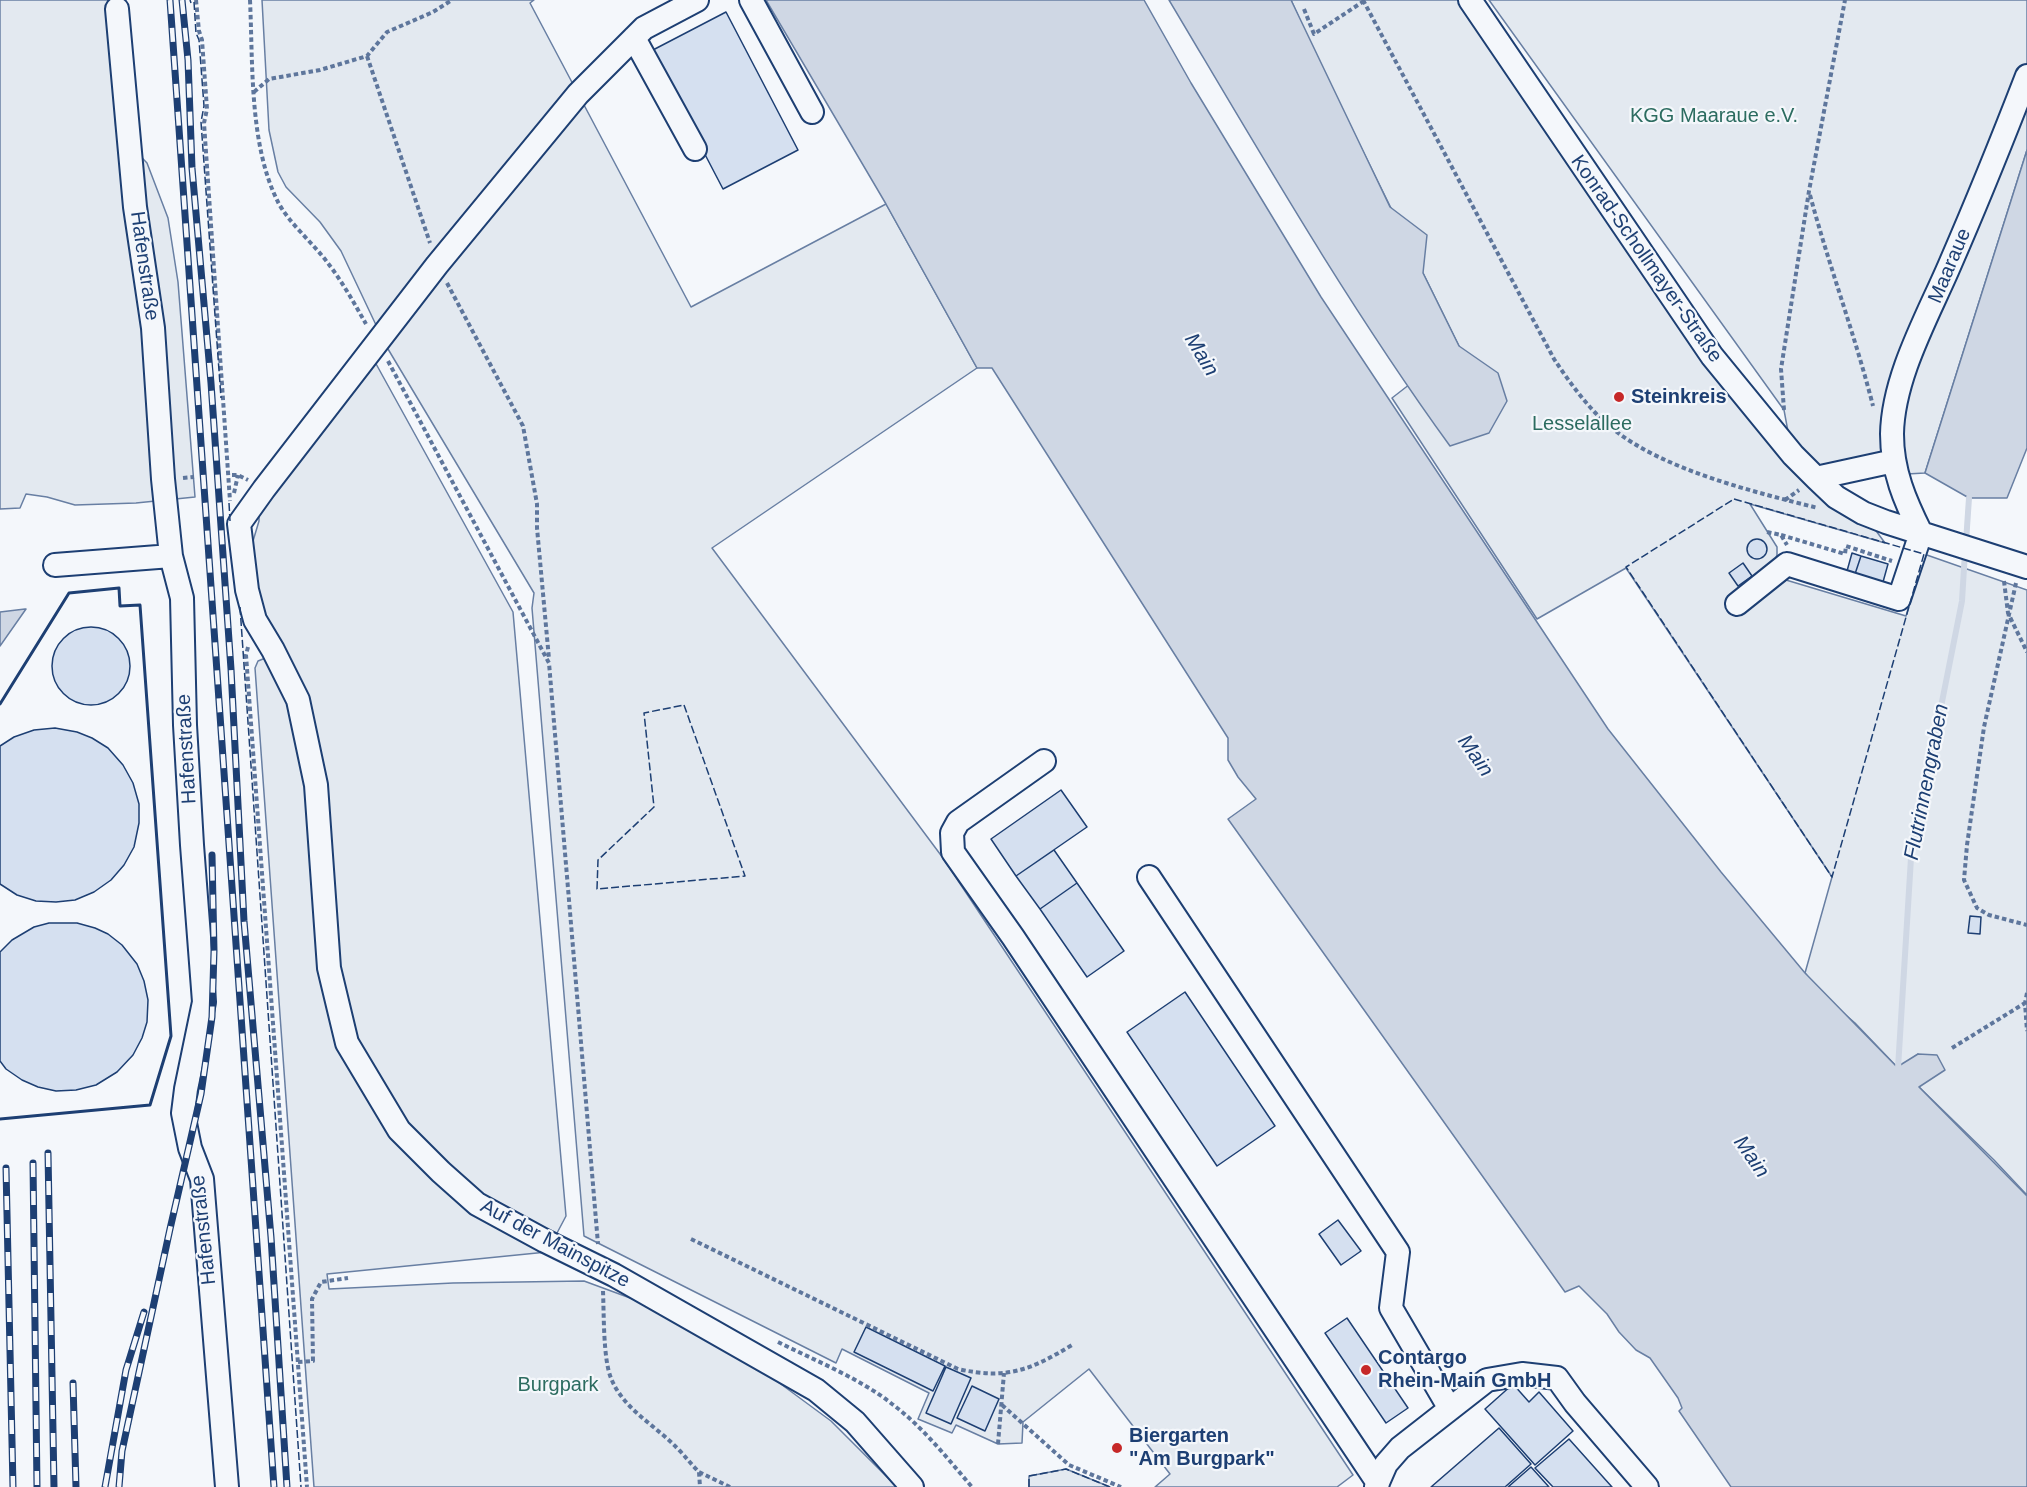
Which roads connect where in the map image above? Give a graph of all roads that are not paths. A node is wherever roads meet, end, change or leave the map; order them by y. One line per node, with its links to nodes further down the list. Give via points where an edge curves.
1 (697, 0): 5 (street, via 644,28)
2 (751, 0): 7 (street)
3 (1470, 0): 10 (street, Konrad-Schollmayer-Straße, via 1712,356)
4 (117, 9): 12 (street, Hafenstraße, via 135,207 153,327)
5 (634, 38): 8 (street); 21 (street, Auf der Mainspitze, via 578,94 437,265 239,524 247,590 255,620 298,700 315,785 329,968 347,1043 399,1130 477,1204 602,1268 816,1389 855,1422)
6 (2027, 76): 9 (street, Maaraue, via 1902,380 1893,417)
7 (812, 112)
8 (695, 149)
9 (1894, 460): 10 (street); 11 (street, Maaraue, via 1905,502)
10 (1816, 478): 11 (street, Konrad-Schollmayer-Straße, via 1836,497 1863,513)
11 (1921, 533): 13 (street, Konrad-Schollmayer-Straße); 15 (street, via 1899,599 1787,564)
12 (171, 556): 14 (street); 20 (street, Hafenstraße, via 182,598 185,724 204,1002 183,1113 202,1179)
13 (2012, 562)
14 (55, 564)
15 (1737, 604)
16 (1044, 761): 19 (street, via 958,822 952,833 953,852)
17 (1149, 877): 18 (street, via 1398,1252 1391,1308)
18 (1450, 1409): 19 (street, via 1400,1448 1386,1464); 22 (street, via 1487,1380 1522,1374 1557,1378)
19 (1377, 1485)
20 (227, 1487)
21 (912, 1487)
22 (1647, 1487)

